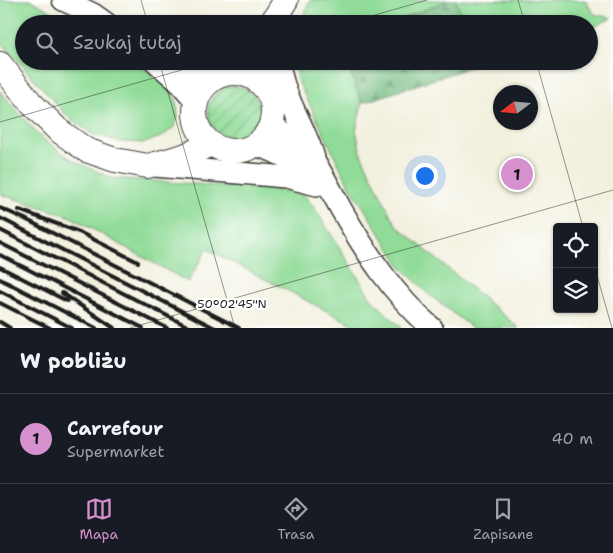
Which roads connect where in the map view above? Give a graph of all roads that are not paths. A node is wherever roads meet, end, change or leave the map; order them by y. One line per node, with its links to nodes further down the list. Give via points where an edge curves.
1 (63, 0): 3 (street)
2 (286, 0): 4 (main road)
3 (94, 15)
4 (278, 15)
5 (0, 64): 18 (main road, via 58,130 86,150)
6 (165, 70): 14 (street, via 180,84)
7 (192, 70): 12 (street)
8 (237, 70): 12 (main road)
9 (248, 70): 13 (main road)
10 (266, 70): 13 (main road)
11 (281, 70): 20 (street, via 314,155)
12 (211, 81): 14 (main road, via 202,90)
13 (263, 85): 15 (main road, via 271,97)
14 (196, 112): 16 (main road, via 202,134); 18 (main road, via 175,145 158,152)
15 (272, 124): 17 (main road); 20 (street, via 303,150)
16 (211, 144): 17 (main road, via 233,151); 19 (main road)
17 (255, 145): 20 (street)
18 (115, 160): 19 (main road)
19 (148, 166): 20 (street, via 286,177)
20 (317, 175): 21 (street, via 393,287)
21 (432, 328)

